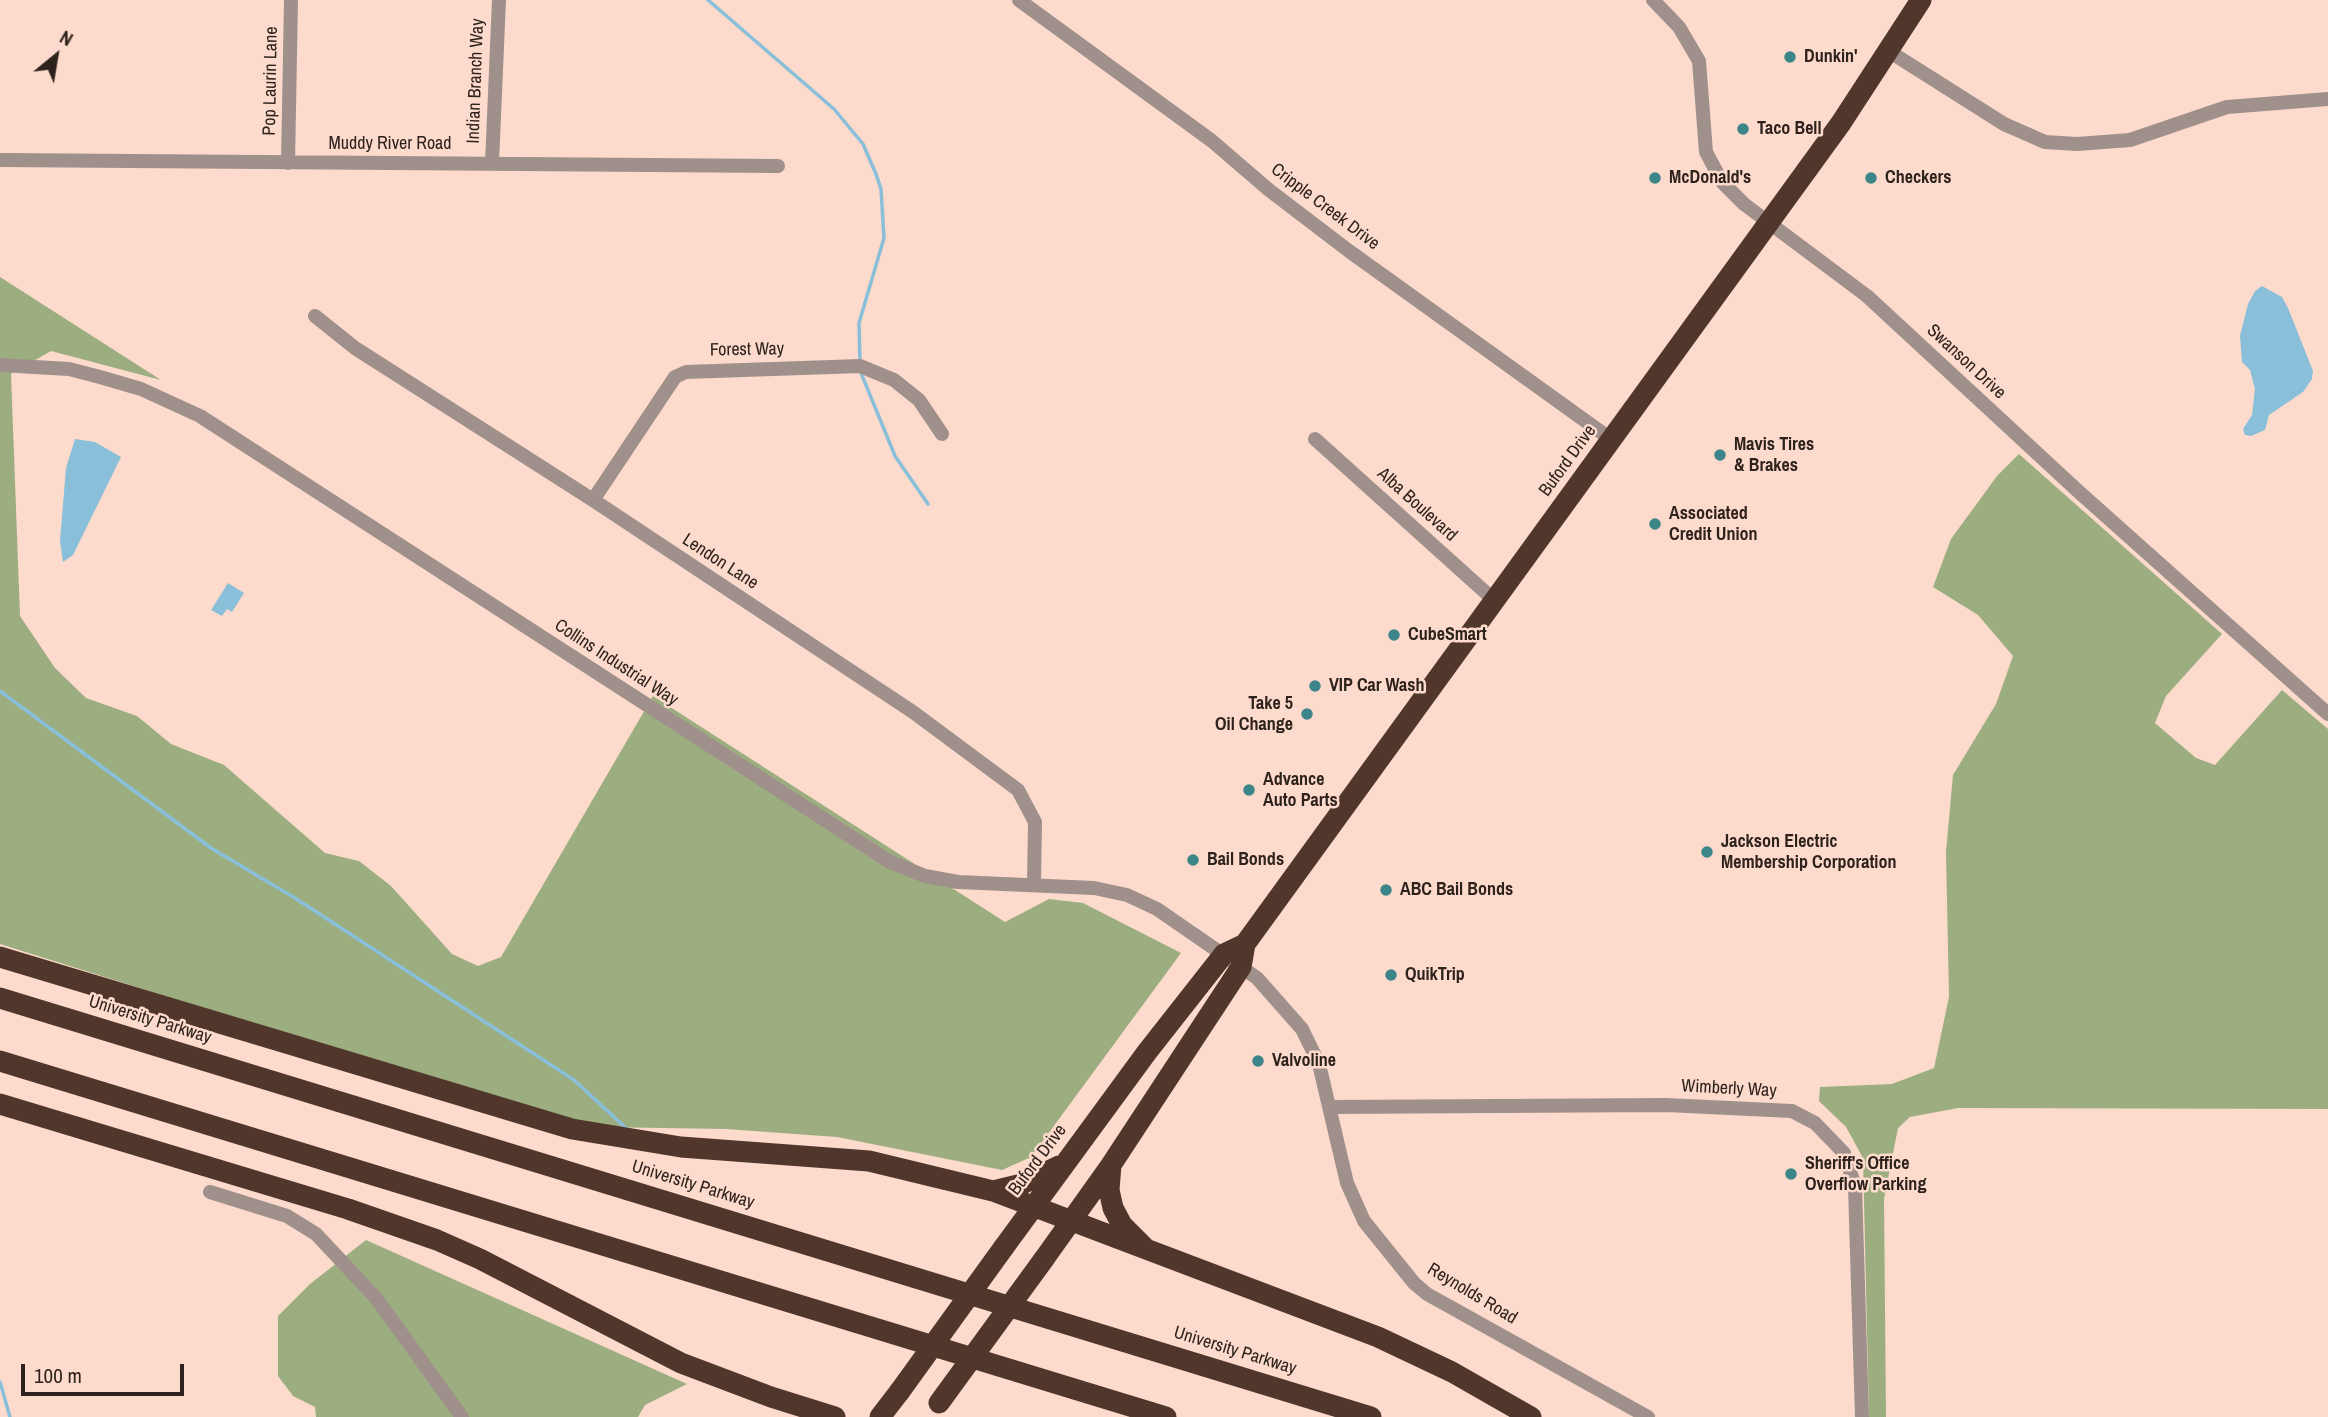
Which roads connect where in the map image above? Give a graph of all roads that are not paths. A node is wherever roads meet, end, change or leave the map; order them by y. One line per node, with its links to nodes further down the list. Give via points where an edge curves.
1 (291, 0): 9 (street, Pop Laurin Lane)
2 (499, 0): 10 (street, Indian Branch Way)
3 (1019, 0): 17 (street, Cripple Creek Drive, via 1212,141 1349,251)
4 (1653, 0): 12 (street, Swanson Drive, via 1679,27 1699,61 1706,152 1722,182)
5 (1921, 0): 6 (highway, Buford Drive)
6 (1887, 50): 7 (street, via 2029,138 2077,144 2130,139 2227,107); 12 (highway, Buford Drive)
7 (2328, 99)
8 (2, 160): 9 (street, Muddy River Road)
9 (288, 163): 10 (street, Muddy River Road)
10 (492, 163): 11 (street, Muddy River Road)
11 (778, 166)
12 (1768, 223): 17 (highway, Buford Drive); 20 (street, Swanson Drive, via 1867,296)
13 (315, 316): 18 (street, Lendon Lane, via 355,348)
14 (0, 365): 21 (street, Collins Industrial Way, via 56,368 100,377 141,389 200,416 891,862 937,879)
15 (942, 434): 18 (street, Forest Way, via 919,400 894,380 860,366 686,372 675,377)
16 (1315, 439): 19 (street, Alba Boulevard)
17 (1612, 440): 19 (highway, Buford Drive)
18 (593, 500): 21 (street, Lendon Lane, via 913,712 1018,790 1035,822)
19 (1494, 600): 22 (highway, Buford Drive)
20 (2328, 714)
21 (1034, 885): 23 (street, Collins Industrial Way, via 1127,895 1157,909)
22 (1245, 944): 23 (highway, Buford Drive); 25 (highway, Buford Drive)
23 (1224, 954): 25 (street, Collins Industrial Way); 30 (highway, Buford Drive)
24 (0, 957): 32 (highway, via 572,1129 681,1147 869,1161)
25 (1241, 967): 29 (street, Reynolds Road, via 1279,1000 1302,1029 1319,1063); 31 (highway, Buford Drive)
26 (0, 998): 44 (highway, University Parkway)
27 (0, 1061): 43 (highway)
28 (0, 1104): 37 (highway, via 437,1240 681,1363)
29 (1330, 1107): 46 (street, Reynolds Road, via 1347,1183 1364,1221 1414,1283); 47 (street, Wimberly Way, via 1677,1105 1792,1111 1815,1123 1844,1153 1854,1186)
30 (1064, 1164): 32 (highway, via 1022,1184); 34 (highway, Buford Drive)
31 (1111, 1165): 35 (highway, Buford Drive); 36 (highway, via 1109,1190 1116,1216)
32 (993, 1191): 34 (highway)
33 (210, 1192): 39 (street, via 286,1216 316,1234 376,1298)
34 (1031, 1208): 35 (highway); 42 (highway, Buford Drive, bridge)
35 (1071, 1222): 36 (highway); 38 (highway, Buford Drive, bridge)
36 (1151, 1253): 45 (highway, via 1378,1337)
37 (771, 1397): 40 (highway); 41 (highway)
38 (934, 1410)
39 (461, 1417)
40 (798, 1417)
41 (835, 1417)
42 (880, 1417)
43 (1166, 1417)
44 (1371, 1417)
45 (1531, 1417)
46 (1648, 1417)
47 (1862, 1417)

